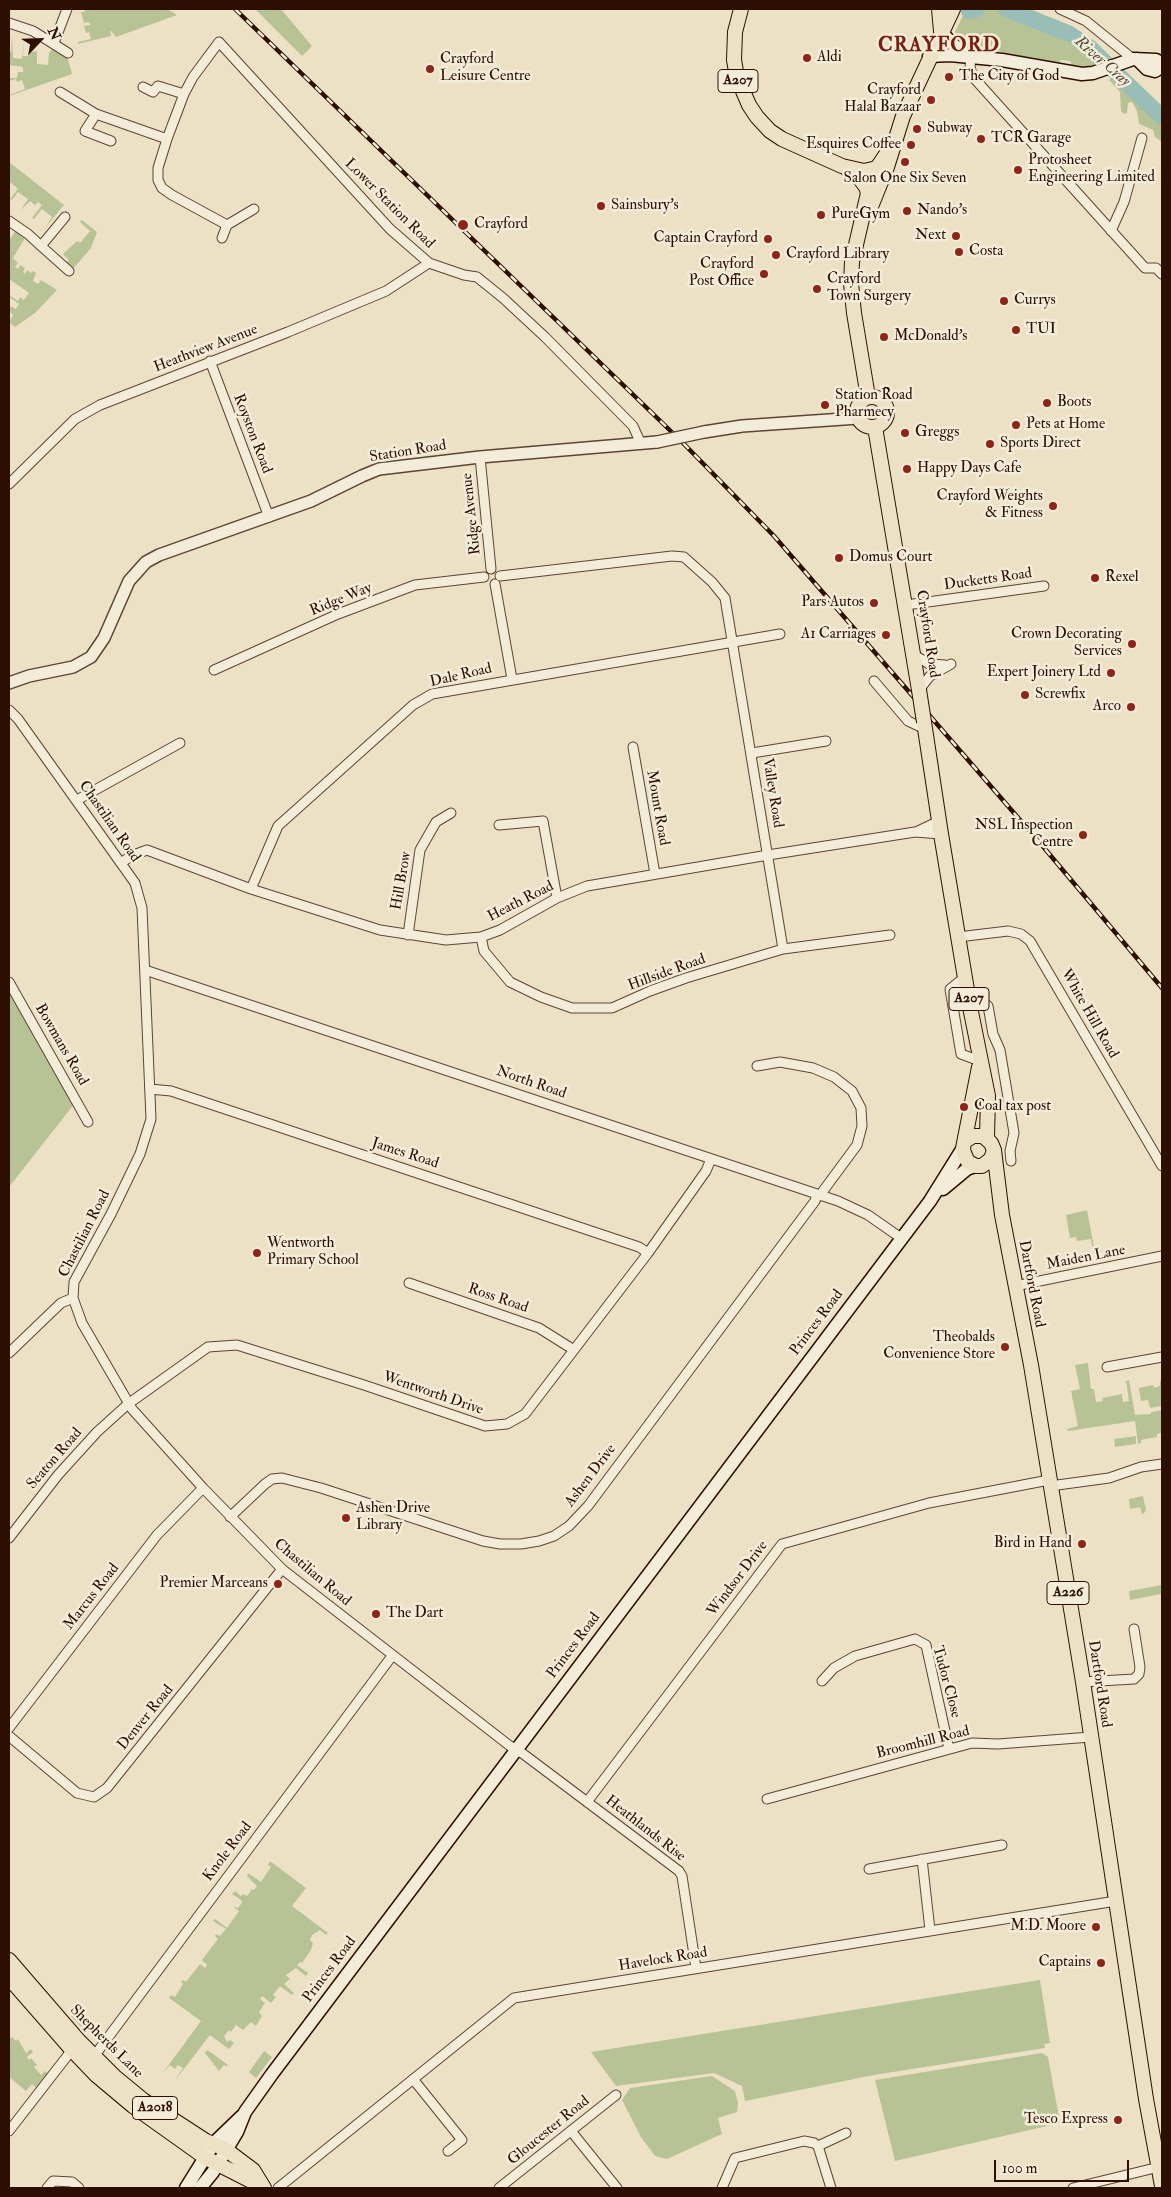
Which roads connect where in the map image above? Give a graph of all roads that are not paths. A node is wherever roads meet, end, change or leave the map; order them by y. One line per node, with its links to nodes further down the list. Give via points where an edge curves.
1 (68, 9): 8 (street)
2 (741, 9): 22 (main road, A207, via 735,32 734,60 742,91 757,117 782,139)
3 (938, 9): 7 (main road)
4 (953, 9): 7 (main road)
5 (1060, 9): 12 (street, via 1086,21)
6 (9, 23): 8 (street)
7 (941, 31): 10 (main road, A207); 11 (main road, via 951,43)
8 (54, 43): 9 (street)
9 (68, 53)
10 (929, 56): 11 (main road); 21 (main road, A207)
11 (971, 57): 12 (main road, via 1082,74); 28 (street, via 973,76)
12 (1135, 59): 13 (main road, via 1156,60)
13 (1162, 64)
14 (143, 87): 16 (street, via 153,92 158,86)
15 (60, 92): 17 (street)
16 (184, 94): 19 (street); 31 (street, Lower Station Road, via 219,42 390,229)
17 (96, 114): 19 (street); 20 (street, via 85,131)
18 (1142, 138): 28 (street, via 1124,202)
19 (167, 139): 26 (street, via 158,168 162,188)
20 (111, 141)
21 (893, 144): 22 (main road, A207, via 882,163 872,171); 27 (main road, A207, via 876,198)
22 (842, 166): 27 (main road, A207, via 860,178 866,187 868,193)
23 (254, 209): 26 (street)
24 (65, 217): 30 (street)
25 (9, 221): 30 (street)
26 (227, 226): 29 (street)
27 (862, 226): 35 (main road, A207, via 854,254 851,283)
28 (1111, 231): 33 (street, via 1144,268 1156,268)
29 (222, 238)
30 (42, 246): 32 (street)
31 (430, 263): 34 (street, Heathview Avenue, via 386,291); 38 (street, Lower Station Road, via 477,277 503,298 633,426)
32 (69, 271)
33 (1162, 274)
34 (210, 361): 40 (street, Heathview Avenue, via 75,418); 41 (street, Royston Road)
35 (868, 397): 36 (main road, via 858,405); 37 (main road, via 880,399 887,409 885,421)
36 (858, 418): 37 (main road, via 864,426); 38 (street, Station Road, bridge, via 742,426)
37 (875, 427): 47 (main road, Crayford Road / A207)
38 (641, 444): 39 (street, Station Road)
39 (480, 457): 41 (street, Station Road, via 379,469); 42 (street, Ridge Avenue)
40 (9, 484)
41 (269, 517): 54 (street, Station Road, via 171,550 146,562 129,581 104,638 90,657 73,667)
42 (491, 569): 43 (street, Ridge Avenue); 44 (street, Ridge Avenue)
43 (500, 576): 45 (street); 49 (street, via 684,557 725,598)
44 (484, 577): 45 (street, via 487,583); 51 (street, Ridge Way, via 415,585 338,614)
45 (495, 584): 52 (street)
46 (1044, 586): 47 (street, Ducketts Road)
47 (906, 605): 50 (main road, Crayford Road / A207)
48 (780, 634): 49 (street, Dale Road)
49 (733, 641): 52 (street, Dale Road); 61 (street, Valley Road)
50 (913, 654): 55 (main road, Crayford Road / A207); 55 (street, via 934,665 951,664 930,676)
51 (214, 670)
52 (512, 679): 70 (street, Dale Road, via 432,694 413,705 278,826)
53 (874, 681): 57 (street, via 908,721)
54 (9, 683)
55 (919, 690): 57 (main road, Crayford Road / A207, bridge)
56 (9, 710): 62 (street, Chastilian Road)
57 (925, 725): 65 (main road, Crayford Road / A207)
58 (826, 740): 61 (street)
59 (180, 743): 62 (street)
60 (633, 747): 69 (street, Mount Road)
61 (752, 753): 67 (street, Valley Road)
62 (77, 800): 68 (street, Chastilian Road)
63 (451, 813): 72 (street, Hill Brow, via 436,822 420,850)
64 (499, 825): 71 (street, via 543,821)
65 (940, 827): 66 (street, Heath Road); 66 (street, Heath Road); 75 (main road, Crayford Road / A207)
66 (915, 832): 67 (street, Heath Road)
67 (768, 855): 69 (street, Heath Road); 76 (street, Valley Road)
68 (121, 863): 70 (street, Heath Road, via 147,850); 77 (street, Chastilian Road, via 135,883 142,908)
69 (654, 874): 71 (street, Heath Road, via 587,886)
70 (251, 888): 72 (street, Heath Road, via 380,930)
71 (557, 898): 74 (street, Heath Road, via 500,930)
72 (408, 935): 74 (street, Heath Road, via 446,940)
73 (890, 935): 76 (street, Hillside Road)
74 (480, 937): 76 (street, Hillside Road, via 484,951 510,982 572,1008 612,1008 686,978)
75 (958, 937): 78 (main road, Crayford Road / A207); 92 (street, White Hill Road, via 1008,930 1030,941)
76 (783, 949)
77 (145, 970): 83 (street, Chastilian Road); 89 (street, North Road)
78 (965, 977): 80 (main road, Crayford Road / A207); 81 (street, via 950,989 961,1054)
79 (9, 982): 86 (street, Bowmans Road)
80 (969, 1002): 81 (main road, Crayford Road / A207); 84 (street, via 984,1002 988,1006)
81 (980, 1061): 85 (main road, Crayford Road / A207); 88 (main road, Crayford Road / A207)
82 (757, 1066): 94 (street, Ashen Drive, via 780,1062 813,1068 834,1077 852,1091 861,1108 862,1126 857,1145)
83 (150, 1088): 97 (street, James Road, via 181,1094 639,1247); 101 (street, Chastilian Road, via 152,1119 147,1138 111,1214 76,1276)
84 (1007, 1092): 85 (street); 90 (street, via 1014,1133)
85 (988, 1096): 87 (main road, Crayford Road / A207)
86 (88, 1122)
87 (990, 1144): 88 (main road, via 978,1135 970,1137); 91 (main road, via 991,1159); 93 (main road, Dartford Road / A226)
88 (964, 1145): 91 (main road, via 968,1162); 95 (main road, Princes Road)
89 (711, 1159): 94 (street, North Road); 97 (street, Wentworth Drive, via 706,1171)
90 (1011, 1161)
91 (978, 1166): 93 (main road, Dartford Road / A226, via 987,1170); 95 (main road, Princes Road, via 957,1176)
92 (1162, 1166)
93 (998, 1188): 100 (main road, Dartford Road / A226)
94 (820, 1195): 96 (street, North Road, via 860,1210); 110 (street, Ashen Drive, via 588,1506 554,1536 521,1544 483,1541 282,1478 265,1484)
95 (930, 1201): 96 (main road, Princes Road)
96 (901, 1238): 120 (main road, Princes Road)
97 (648, 1253): 102 (street, Wentworth Drive)
98 (1162, 1256): 100 (street, Maiden Lane)
99 (409, 1283): 102 (street, Ross Road, via 539,1328)
100 (1015, 1286): 108 (main road, Dartford Road / A226)
101 (73, 1298): 103 (street, via 61,1302); 106 (street, Chastilian Road, via 82,1323)
102 (574, 1350): 106 (street, Wentworth Drive, via 525,1414 507,1424 485,1426 236,1345 208,1347)
103 (9, 1353)
104 (1162, 1357): 105 (street)
105 (1107, 1367)
106 (128, 1404): 109 (street, Chastilian Road); 111 (street, Seaton Road, via 64,1467)
107 (1162, 1464): 108 (street, Windsor Drive, via 1141,1467 1110,1478)
108 (1050, 1483): 116 (main road, Dartford Road / A226); 123 (street, Windsor Drive, via 929,1503 782,1544)
109 (203, 1488): 110 (street, Chastilian Road); 117 (street, Marcus Road, via 157,1535)
110 (230, 1517): 112 (street, Chastilian Road)
111 (9, 1538)
112 (282, 1569): 114 (street, Chastilian Road); 118 (street, Denver Road, via 107,1788 94,1798 78,1794)
113 (1134, 1629): 116 (street, via 1139,1674 1134,1679)
114 (392, 1656): 120 (street, Chastilian Road); 133 (street, Knole Road)
115 (822, 1681): 121 (street, Tudor Close, via 834,1668 855,1656 915,1639 926,1645)
116 (1083, 1682): 119 (main road, Dartford Road / A226)
117 (9, 1728)
118 (9, 1736)
119 (1091, 1737): 121 (street, Broomhill Road, via 972,1743); 127 (main road, Dartford Road / A226)
120 (516, 1749): 123 (street, Heathlands Rise); 139 (main road, Princes Road)
121 (949, 1749): 122 (street, Broomhill Road)
122 (767, 1800)
123 (587, 1802): 130 (street, Heathlands Rise, via 679,1871)
124 (1002, 1845): 125 (street)
125 (922, 1859): 126 (street); 128 (street)
126 (869, 1869)
127 (1116, 1901): 128 (street, Havelock Road); 143 (main road, Dartford Road / A226)
128 (930, 1930): 130 (street, Havelock Road)
129 (9, 1960): 132 (main road, Shepherds Lane / A2018)
130 (696, 1968): 134 (street, Havelock Road, via 514,1998)
131 (9, 1978): 132 (main road, Shepherds Lane / A2018)
132 (76, 2046): 133 (main road, Shepherds Lane / A2018); 136 (street)
133 (90, 2060): 139 (main road, Shepherds Lane / A2018, via 143,2100 206,2141); 142 (main road, Shepherds Lane / A2018, via 133,2106)
134 (413, 2079): 141 (street, via 462,2140); 150 (street, Havelock Road)
135 (616, 2095): 137 (street, Gloucester Road)
136 (9, 2130)
137 (571, 2131): 151 (street, Gloucester Road); 152 (street)
138 (846, 2133): 140 (street)
139 (220, 2146): 142 (main road, Princes Road); 149 (main road, Shepherds Lane / A2018, via 253,2170)
140 (818, 2146): 153 (street, via 812,2142 800,2142 741,2156 732,2162); 154 (street)
141 (448, 2151)
142 (212, 2161): 147 (main road, Princes Road); 148 (main road, Princes Road); 149 (main road, Shepherds Lane / A2018)
143 (1159, 2167): 144 (main road, Dartford Road / A226); 155 (street)
144 (1162, 2186)
145 (47, 2188): 146 (street, via 53,2181 72,2182)
146 (79, 2188)
147 (186, 2188)
148 (200, 2188)
149 (263, 2188)
150 (278, 2188)
151 (499, 2188)
152 (617, 2188)
153 (722, 2188)
154 (831, 2188)
155 (1073, 2188)

